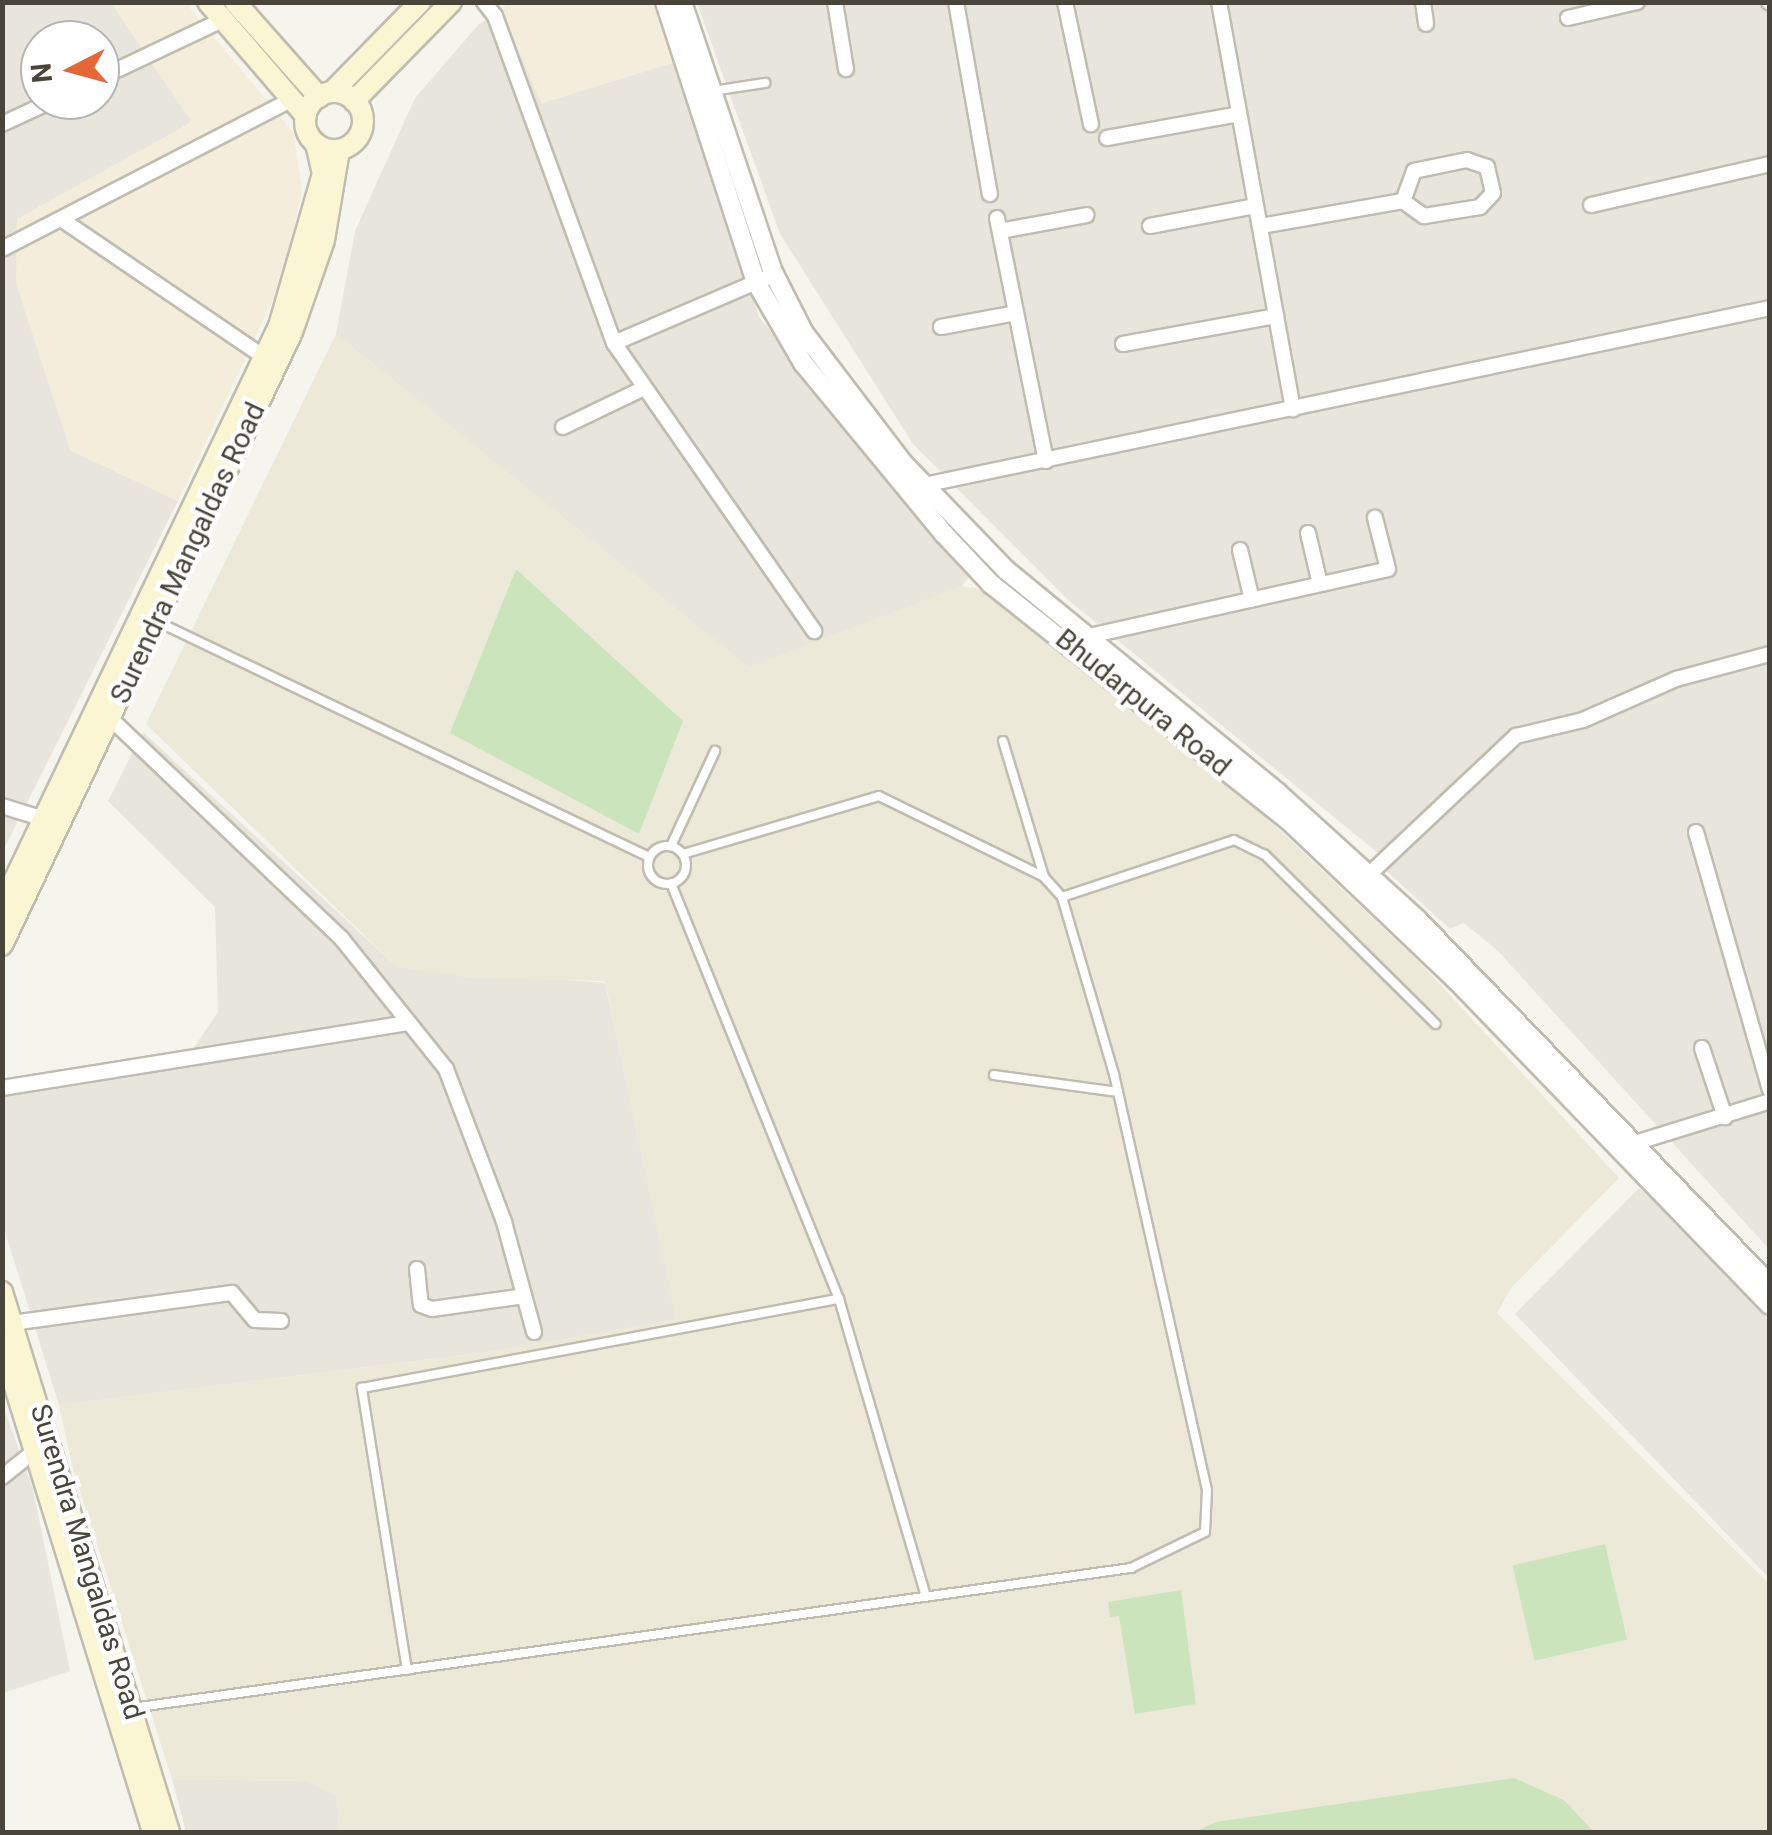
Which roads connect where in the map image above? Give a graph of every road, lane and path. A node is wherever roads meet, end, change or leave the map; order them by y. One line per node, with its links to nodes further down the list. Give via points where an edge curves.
1 (208, 2): 13 (main road)
2 (420, 2): 20 (main road)
3 (451, 2): 22 (main road)
4 (484, 2): 45 (street, via 495,16)
5 (665, 2): 40 (street, Bhudarpura Road)
6 (682, 2): 19 (street, Bhudarpura Road)
7 (834, 2): 17 (street)
8 (956, 2): 30 (street)
9 (1065, 2): 25 (street)
10 (1219, 2): 23 (street)
11 (1422, 2): 15 (street)
12 (1637, 2): 14 (street)
13 (229, 11): 16 (street); 20 (main road); 21 (main road)
14 (1568, 18)
15 (1426, 24)
16 (120, 68)
17 (846, 68)
18 (766, 83): 19 (lane)
19 (712, 91): 39 (street, Bhudarpura Road)
20 (325, 95): 22 (main road); 24 (main road)
21 (292, 99): 24 (main road); 35 (street)
22 (354, 101): 28 (main road, via 362,129)
23 (1239, 114): 26 (street); 33 (street)
24 (306, 116): 27 (main road)
25 (1090, 124)
26 (1107, 138)
27 (316, 144): 28 (main road); 47 (main road, Surendra Mangaldas Road, via 323,174 310,236)
28 (339, 150): 58 (main road, Surendra Mangaldas Road, via 324,240 292,332)
29 (1770, 164): 32 (street)
30 (990, 194)
31 (1403, 200): 31 (street, via 1424,216 1480,207 1493,193 1487,167 1467,160 1414,171); 37 (street)
32 (1591, 204)
33 (1256, 206): 36 (street); 37 (street)
34 (1086, 215): 42 (street, via 998,224)
35 (61, 219): 38 (street); 47 (street)
36 (1150, 226)
37 (1261, 226): 43 (street)
38 (2, 249)
39 (774, 274): 40 (street); 52 (street, Bhudarpura Road, via 804,333)
40 (756, 282): 45 (street); 52 (street, Bhudarpura Road, via 804,363)
41 (1770, 308): 49 (street)
42 (1016, 312): 44 (street); 51 (street)
43 (1276, 316): 46 (street); 49 (street)
44 (941, 327)
45 (614, 343): 48 (street)
46 (1123, 344)
47 (264, 357): 66 (main road, Surendra Mangaldas Road)
48 (644, 388): 50 (street); 59 (street)
49 (1293, 409): 51 (street)
50 (563, 427)
51 (1046, 462): 52 (street)
52 (915, 488): 60 (street, Bhudarpura Road)
53 (1375, 518): 56 (street, via 1388,569)
54 (1308, 532): 56 (street)
55 (1240, 550): 57 (street)
56 (1320, 584): 57 (street)
57 (1252, 600): 60 (street)
58 (156, 622): 62 (main road, Surendra Mangaldas Road); 70 (lane)
59 (814, 631)
60 (1083, 642): 72 (street, Bhudarpura Road)
61 (1770, 654): 72 (street, via 1676,679 1583,720 1516,736)
62 (110, 718): 76 (main road, Surendra Mangaldas Road); 77 (street, via 342,939)
63 (1003, 741): 71 (lane)
64 (716, 751): 68 (lane)
65 (2, 806): 66 (street)
66 (44, 820): 75 (main road, Surendra Mangaldas Road)
67 (1696, 832): 82 (street)
68 (671, 846): 69 (lane); 70 (lane)
69 (684, 854): 71 (lane, via 878,796); 73 (lane, via 684,876)
70 (649, 858): 73 (lane, via 651,876)
71 (1044, 877): 74 (lane)
72 (1362, 880): 86 (street, Bhudarpura Road)
73 (671, 884): 91 (lane)
74 (1062, 897): 78 (lane, via 1234,840 1266,855); 83 (lane)
75 (2, 906)
76 (2, 945)
77 (410, 1023): 81 (street); 90 (street, via 446,1069 504,1222)
78 (1436, 1024)
79 (1702, 1048): 85 (street)
80 (994, 1076): 83 (lane)
81 (2, 1088)
82 (1770, 1090)
83 (1118, 1092): 99 (lane, via 1206,1490 1205,1532 1131,1568)
84 (1770, 1101): 85 (street)
85 (1725, 1116): 86 (street)
86 (1627, 1145): 88 (street, Bhudarpura Road)
87 (417, 1269): 90 (street, via 421,1305 432,1309)
88 (1765, 1284): 92 (street, Bhudarpura Road)
89 (2, 1292): 94 (main road, Surendra Mangaldas Road)
90 (524, 1296): 95 (street)
91 (839, 1299): 99 (lane); 100 (lane, via 362,1388)
92 (1770, 1305)
93 (281, 1321): 94 (street, via 255,1320 232,1292)
94 (12, 1322): 101 (main road, Surendra Mangaldas Road)
95 (534, 1332)
96 (2, 1344): 97 (main road, Surendra Mangaldas Road)
97 (36, 1450): 98 (street); 102 (main road, Surendra Mangaldas Road)
98 (2, 1477)
99 (926, 1597): 100 (lane)
100 (407, 1670): 101 (lane)
101 (132, 1708): 103 (main road, Surendra Mangaldas Road)
102 (153, 1832)
103 (169, 1832)

